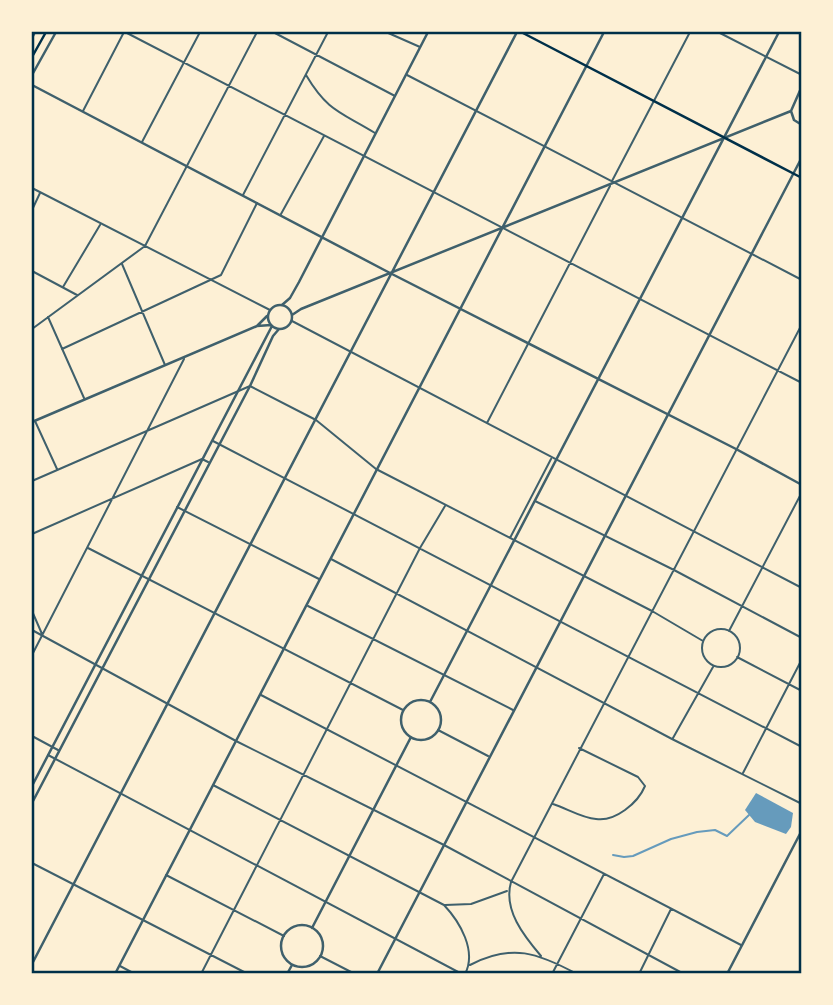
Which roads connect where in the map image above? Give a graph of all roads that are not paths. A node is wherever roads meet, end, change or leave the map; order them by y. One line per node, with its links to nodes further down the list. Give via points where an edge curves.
1 (35, 32): 16 (street)
2 (46, 32): 20 (main road)
3 (56, 32): 23 (street)
4 (125, 32): 21 (street); 32 (street)
5 (200, 32): 21 (street)
6 (257, 32): 28 (street)
7 (273, 32): 18 (street)
8 (328, 32): 18 (street)
9 (386, 32): 17 (street)
10 (428, 32): 17 (street)
11 (519, 32): 22 (main road); 33 (street)
12 (604, 32): 22 (street)
13 (690, 32): 31 (street)
14 (718, 32): 19 (street)
15 (779, 32): 19 (street)
16 (32, 38)
17 (420, 47): 25 (street)
18 (316, 54): 24 (street); 30 (street)
19 (766, 56): 26 (street); 39 (street)
20 (32, 57)
21 (183, 61): 28 (street); 40 (street)
22 (586, 65): 31 (main road); 41 (street)
23 (32, 75)
24 (306, 75): 35 (street); 38 (street, via 332,109)
25 (406, 75): 30 (street); 33 (street)
26 (802, 75)
27 (32, 85): 32 (street)
28 (229, 86): 35 (street); 44 (street)
29 (802, 86): 34 (street)
30 (396, 96): 38 (street)
31 (654, 101): 39 (main road); 47 (street)
32 (83, 111): 40 (street)
33 (475, 111): 41 (street); 49 (street)
34 (790, 111): 36 (street); 39 (street)
35 (285, 114): 37 (street); 51 (street)
36 (802, 125)
37 (325, 134): 42 (street); 54 (street)
38 (376, 134): 42 (street)
39 (724, 137): 45 (main road); 47 (street); 55 (street)
40 (142, 142): 44 (street)
41 (544, 146): 47 (street); 57 (street)
42 (364, 156): 49 (street); 58 (street)
43 (802, 157): 45 (street)
44 (187, 166): 51 (street); 59 (street)
45 (793, 173): 46 (main road); 60 (street)
46 (802, 178)
47 (612, 182): 55 (street); 57 (street); 62 (street)
48 (32, 188): 50 (street)
49 (433, 191): 57 (street); 64 (street)
50 (40, 192): 53 (street); 56 (street)
51 (243, 195): 52 (street)
52 (257, 202): 54 (street); 65 (street, via 221,275)
53 (32, 210)
54 (281, 215): 58 (street)
55 (681, 218): 60 (street); 69 (street)
56 (101, 223): 59 (street); 67 (street)
57 (502, 227): 62 (street); 64 (street); 71 (street)
58 (322, 236): 64 (street); 70 (street)
59 (145, 246): 61 (street); 65 (street)
60 (751, 254): 66 (street); 83 (street)
61 (121, 263): 68 (street); 73 (street)
62 (570, 263): 69 (street); 84 (street)
63 (32, 271): 67 (street)
64 (390, 273): 71 (street); 74 (street); 86 (street)
65 (213, 280): 72 (street); 73 (street)
66 (802, 280)
67 (63, 288): 68 (street)
68 (78, 295): 76 (street)
69 (640, 299): 83 (street); 90 (street)
70 (282, 305): 72 (street); 74 (street)
71 (460, 308): 84 (street); 94 (street)
72 (270, 310): 75 (street)
73 (143, 312): 85 (street); 88 (street)
74 (292, 315): 77 (street)
75 (268, 316): 79 (street); 80 (street)
76 (48, 317): 81 (street); 85 (street)
77 (292, 321): 82 (street); 86 (street)
78 (802, 324): 89 (street)
79 (257, 326): 80 (street); 87 (street)
80 (271, 326): 82 (street); 93 (street)
81 (32, 329)
82 (279, 329): 92 (street)
83 (709, 334): 89 (street); 96 (street)
84 (528, 344): 90 (street); 99 (street)
85 (62, 348): 95 (street)
86 (351, 352): 94 (street); 97 (street)
87 (184, 358): 88 (street); 100 (street)
88 (166, 366): 95 (street)
89 (778, 370): 91 (street); 103 (street)
90 (598, 380): 96 (street); 106 (street)
91 (802, 383)
92 (250, 386): 93 (street); 97 (street); 102 (street)
93 (240, 388): 100 (street); 101 (street)
94 (418, 389): 99 (street); 108 (street)
95 (85, 399): 98 (street)
96 (667, 415): 103 (street); 114 (street)
97 (316, 420): 108 (street); 110 (street)
98 (33, 422): 109 (street)
99 (486, 424): 104 (street)
100 (148, 430): 109 (street); 115 (street)
101 (212, 440): 102 (street); 105 (street)
102 (219, 444): 107 (street); 110 (street)
103 (736, 449): 112 (street); 121 (street)
104 (551, 458): 106 (street); 124 (street)
105 (202, 459): 107 (street); 115 (street); 118 (street)
106 (556, 460): 114 (street); 116 (street)
107 (209, 463): 119 (street)
108 (376, 469): 117 (street); 120 (street)
109 (58, 470): 111 (street)
110 (285, 478): 120 (street); 125 (street)
111 (32, 481)
112 (802, 485)
113 (802, 492): 129 (street)
114 (625, 496): 121 (street); 123 (street)
115 (113, 499): 122 (street); 126 (street)
116 (535, 501): 123 (street); 124 (street)
117 (446, 505): 124 (street); 127 (street)
118 (177, 507): 119 (street); 131 (street)
119 (184, 510): 125 (street); 133 (street)
120 (353, 513): 127 (street); 128 (street)
121 (694, 532): 129 (street); 130 (street)
122 (32, 534)
123 (604, 537): 130 (street); 132 (street)
124 (512, 540): 132 (street); 135 (street)
125 (250, 544): 134 (street); 142 (street)
126 (88, 548): 131 (street); 147 (street)
127 (420, 548): 135 (street); 137 (street)
128 (330, 558): 134 (street); 137 (street)
129 (762, 568): 136 (street); 139 (street)
130 (674, 570): 139 (street); 141 (street)
131 (141, 576): 133 (street); 156 (street)
132 (582, 577): 141 (street); 143 (street)
133 (148, 579): 142 (street); 159 (street)
134 (320, 579): 138 (street)
135 (491, 585): 143 (street); 145 (street)
136 (802, 588)
137 (397, 594): 145 (street); 149 (street)
138 (306, 605): 149 (street); 151 (street)
139 (741, 607): 146 (street); 148 (street)
140 (32, 611): 147 (street)
141 (652, 611): 150 (street); 153 (street)
142 (214, 614): 151 (street); 168 (street)
143 (559, 622): 153 (street); 157 (street)
144 (32, 630): 147 (street)
145 (467, 630): 157 (street); 160 (street)
146 (729, 631): 150 (street, via 711,632); 154 (street, via 739,642)
147 (42, 635): 152 (street); 156 (street)
148 (802, 638)
149 (374, 639): 160 (street); 161 (street)
150 (703, 641): 158 (street, via 703,656)
151 (284, 650): 161 (street); 165 (street)
152 (32, 655)
153 (628, 657): 164 (street); 167 (street)
154 (737, 657): 158 (street, via 729,665); 162 (street)
155 (802, 659): 162 (street)
156 (95, 665): 159 (street); 178 (street)
157 (536, 666): 167 (street); 170 (street)
158 (713, 666): 164 (street)
159 (102, 668): 168 (street); 181 (street)
160 (444, 676): 166 (street); 170 (street)
161 (351, 684): 169 (street); 172 (street)
162 (789, 684): 163 (street); 171 (street)
163 (802, 691)
164 (697, 694): 171 (street); 176 (street)
165 (260, 695): 172 (street); 177 (street)
166 (430, 702): 169 (street, via 412,702); 173 (street, via 439,711)
167 (604, 702): 176 (street); 180 (street)
168 (167, 703): 177 (street); 190 (street)
169 (403, 710): 175 (street, via 401,723)
170 (513, 710): 183 (street)
171 (766, 729): 179 (street); 186 (street)
172 (328, 730): 185 (street); 187 (street)
173 (438, 730): 175 (street, via 423,739); 183 (street)
174 (32, 736): 178 (street)
175 (411, 737): 185 (street)
176 (673, 739): 186 (street)
177 (236, 741): 187 (street); 188 (street)
178 (52, 747): 181 (street); 182 (street)
179 (802, 747)
180 (579, 748): 193 (street); 193 (street, via 638,777 645,786 642,794 627,809 596,820)
181 (59, 750): 184 (street)
182 (48, 755): 184 (street); 189 (street)
183 (489, 757): 191 (street)
184 (55, 759): 190 (street); 192 (street)
185 (397, 765): 191 (street); 195 (street)
186 (743, 774): 194 (street)
187 (305, 776): 195 (street); 196 (street)
188 (212, 785): 196 (street); 197 (street)
189 (32, 786)
190 (120, 795): 197 (street); 207 (street)
191 (467, 802): 199 (street); 200 (street)
192 (32, 803)
193 (552, 803): 199 (street)
194 (802, 804)
195 (373, 810): 200 (street); 201 (street)
196 (282, 819): 201 (street); 203 (street)
197 (188, 830): 203 (street); 205 (street)
198 (802, 830): 219 (street)
199 (534, 836): 204 (street); 206 (street)
200 (444, 845): 206 (street); 208 (street)
201 (350, 856): 208 (street); 210 (street)
202 (32, 863): 207 (street)
203 (257, 864): 210 (street); 213 (street)
204 (604, 873): 212 (street); 214 (street)
205 (165, 875): 213 (street); 215 (street)
206 (511, 882): 209 (street); 214 (street)
207 (73, 885): 215 (street); 225 (street)
208 (419, 891): 211 (street); 218 (street)
209 (508, 891): 211 (street, via 471,904); 223 (street, via 520,930)
210 (327, 901): 216 (street); 218 (street)
211 (444, 905): 228 (street, via 463,933)
212 (672, 908): 219 (street); 221 (street)
213 (234, 910): 217 (street); 220 (street)
214 (580, 918): 221 (street); 224 (street)
215 (142, 921): 220 (street); 226 (street)
216 (312, 928): 217 (street, via 300,925); 222 (street, via 323,943)
217 (284, 936): 227 (street, via 281,949)
218 (396, 937): 235 (street); 236 (street)
219 (742, 945): 241 (street)
220 (212, 954): 231 (street); 232 (street)
221 (649, 954): 239 (street); 240 (street)
222 (320, 956): 227 (street, via 311,965); 234 (street)
223 (541, 956): 224 (street); 228 (street, via 499,954)
224 (557, 963): 237 (street); 238 (street)
225 (32, 964)
226 (119, 965): 229 (street); 230 (street)
227 (292, 965): 233 (street)
228 (469, 966): 236 (street)
229 (115, 974)
230 (135, 974)
231 (201, 974)
232 (247, 974)
233 (287, 974)
234 (355, 974)
235 (377, 974)
236 (463, 974)
237 (552, 974)
238 (578, 974)
239 (639, 974)
240 (684, 974)
241 (727, 974)

